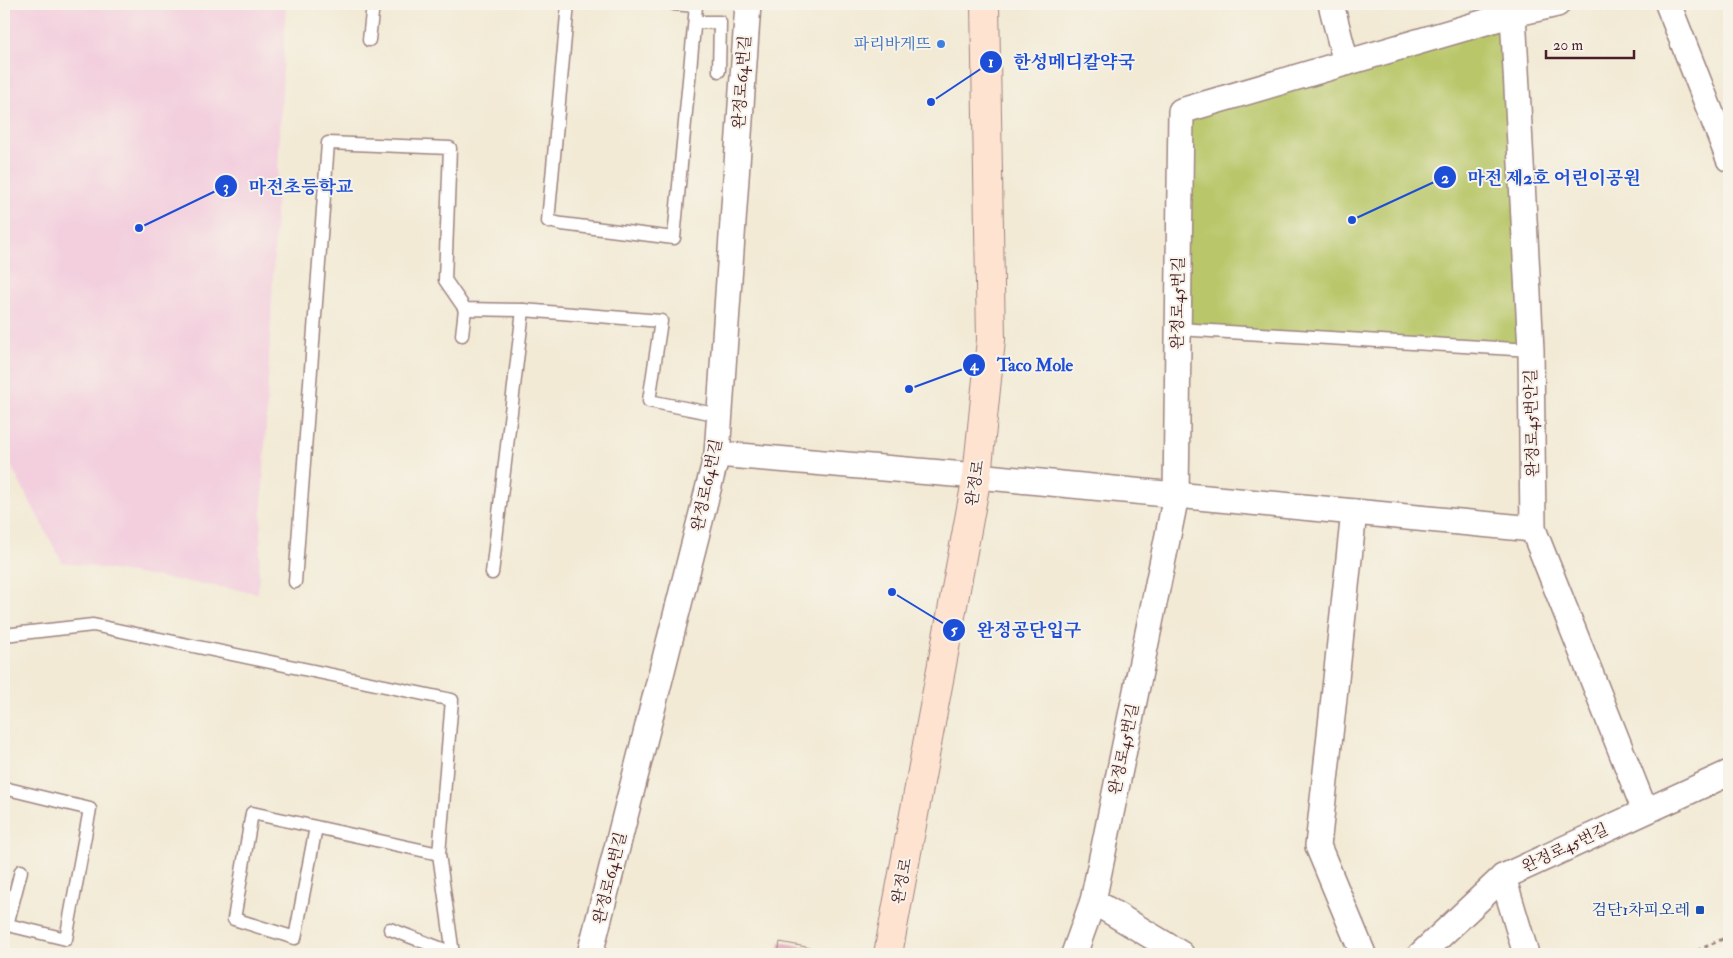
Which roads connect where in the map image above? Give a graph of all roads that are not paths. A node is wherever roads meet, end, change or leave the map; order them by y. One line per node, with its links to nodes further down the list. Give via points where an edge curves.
1 (373, 4): 11 (lane)
2 (568, 4): 10 (lane, via 548,220 562,224 674,238)
3 (674, 4): 10 (lane, via 696,6)
4 (748, 4): 20 (street, 완정로64번길)
5 (985, 4): 22 (main road, 완정로, via 991,340)
6 (1331, 4): 12 (street)
7 (1557, 4): 9 (street)
8 (1668, 4): 14 (street)
9 (1513, 14): 12 (street); 19 (street, 완정로45번안길)
10 (695, 22): 13 (lane, via 720,22)
11 (370, 40)
12 (1346, 63): 17 (street, 완정로45번길, via 1181,111)
13 (719, 71)
14 (1729, 159)
15 (466, 309): 16 (lane); 18 (lane); 27 (lane, via 445,280 450,148 328,143)
16 (523, 310): 20 (lane, via 661,321 649,401); 26 (lane)
17 (1178, 329): 19 (lane); 23 (street, 완정로45번길)
18 (462, 336)
19 (1531, 350): 25 (street, 완정로45번안길)
20 (720, 415): 21 (street, 완정로64번길)
21 (717, 454): 22 (street); 40 (street, 완정로64번길)
22 (978, 476): 23 (street); 41 (main road, 완정로)
23 (1176, 496): 24 (street); 36 (street, 완정로45번길)
24 (1354, 512): 25 (street); 44 (street, via 1318,846)
25 (1533, 529): 31 (street, 완정로45번안길)
26 (492, 573)
27 (295, 582)
28 (4, 635): 33 (lane, via 93,624 452,700)
29 (1729, 773): 31 (street, 완정로45번길)
30 (4, 788): 37 (lane, via 90,809 66,939)
31 (1645, 811): 35 (street, 완정로45번길)
32 (316, 827): 32 (lane, via 295,938 234,920 252,813); 33 (lane)
33 (439, 854): 39 (lane)
34 (21, 871): 37 (lane)
35 (1503, 877): 45 (street, 완정로45번길); 46 (street)
36 (1093, 901): 42 (street, 완정로45번길); 43 (street)
37 (5, 925)
38 (390, 929): 39 (lane)
39 (453, 954)
40 (590, 954)
41 (888, 954)
42 (1074, 954)
43 (1181, 954)
44 (1363, 954)
45 (1421, 954)
46 (1526, 954)

